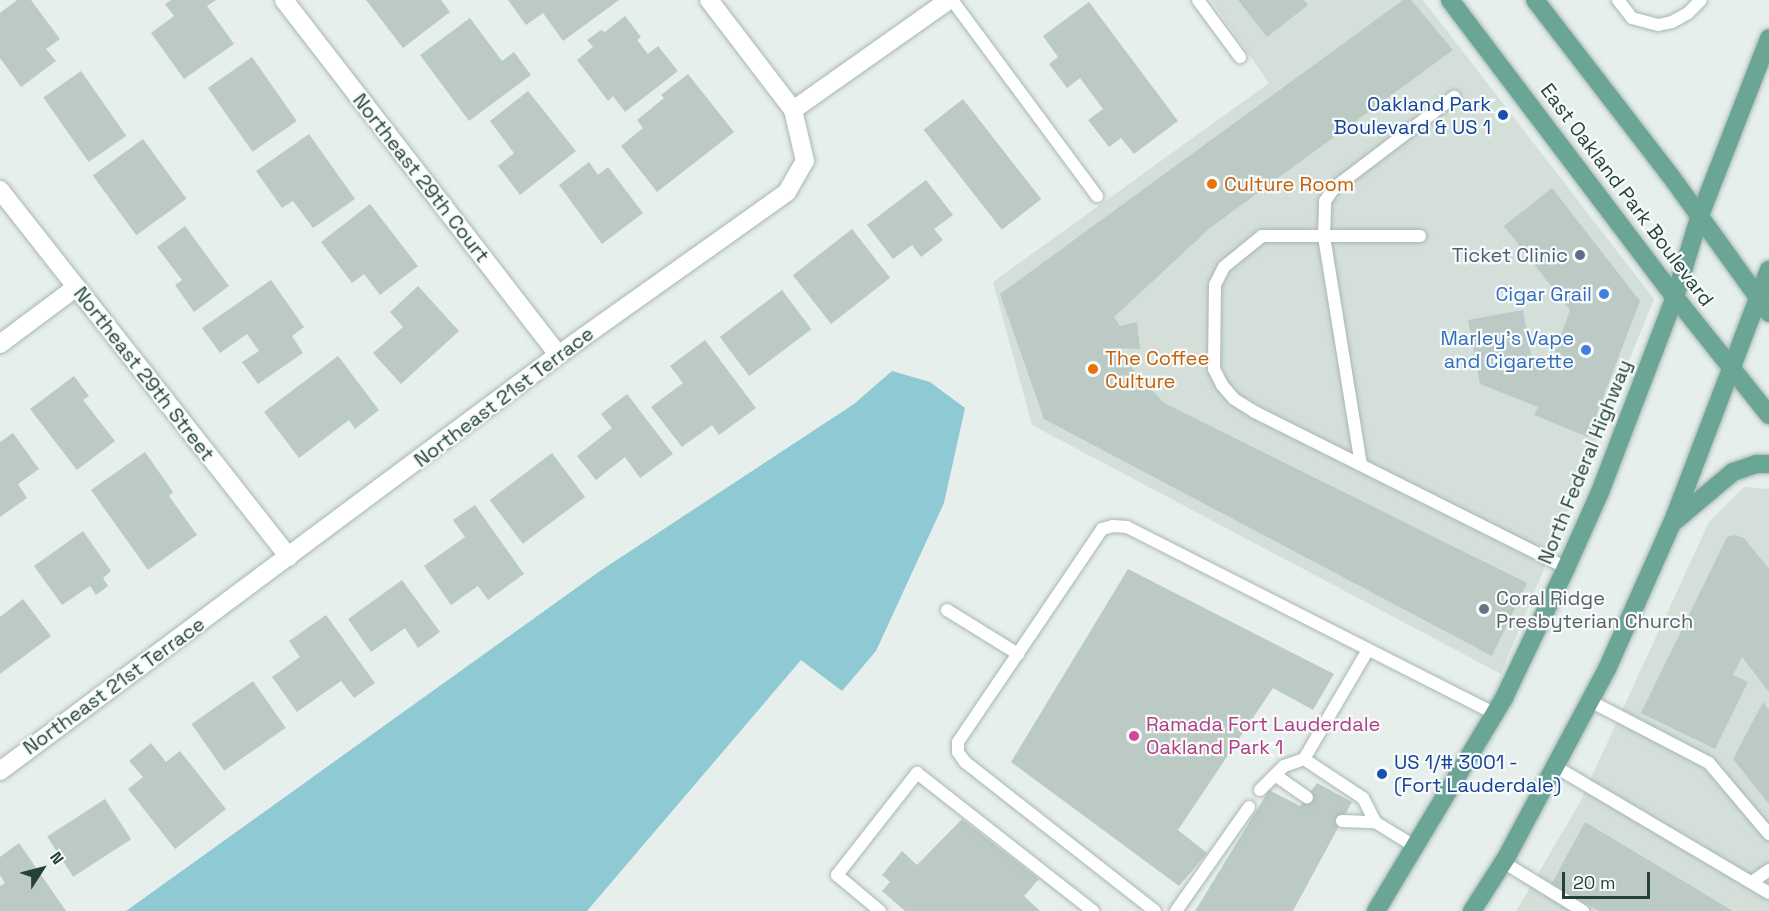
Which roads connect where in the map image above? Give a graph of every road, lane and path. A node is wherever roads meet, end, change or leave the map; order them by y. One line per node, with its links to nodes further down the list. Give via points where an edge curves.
1 (284, 0): 24 (street, Northeast 29th Court)
2 (709, 0): 12 (street)
3 (950, 0): 12 (street); 14 (lane)
4 (1198, 0): 10 (lane)
5 (1450, 0): 20 (main road, East Oakland Park Boulevard)
6 (1535, 0): 15 (main road)
7 (1618, 0): 8 (lane, via 1632,18 1658,26 1680,17)
8 (1701, 0)
9 (1769, 38): 15 (main road, North Federal Highway)
10 (1240, 57)
11 (1454, 97): 16 (lane, via 1334,188 1325,201)
12 (793, 110): 24 (street, Northeast 21st Terrace, via 805,161 787,192)
13 (0, 190): 19 (street, Northeast 29th Street)
14 (1097, 196)
15 (1699, 218): 20 (main road, North Federal Highway); 21 (main road)
16 (1324, 236): 17 (lane); 28 (lane); 28 (lane, via 1262,236 1224,267 1215,285 1214,369 1234,399)
17 (1420, 236)
18 (1769, 270): 21 (main road)
19 (75, 288): 23 (street); 30 (street, Northeast 29th Street)
20 (1675, 297): 25 (main road, East Oakland Park Boulevard); 31 (main road, North Federal Highway, via 1600,492)
21 (1757, 298): 22 (main road); 25 (main road)
22 (1769, 313)
23 (0, 344)
24 (558, 355): 30 (street, Northeast 21st Terrace)
25 (1733, 370): 26 (main road, East Oakland Park Boulevard); 29 (main road)
26 (1769, 415)
27 (1769, 464): 29 (main road, via 1733,472)
28 (1361, 465): 31 (lane)
29 (1673, 522): 35 (main road)
30 (289, 557): 39 (street, Northeast 21st Terrace)
31 (1566, 568): 36 (main road, North Federal Highway)
32 (947, 610): 34 (lane)
33 (1368, 650): 34 (lane, via 1127,527 1113,526 1102,529); 36 (lane); 37 (lane)
34 (1018, 654): 54 (lane, via 958,742 958,752 965,762)
35 (1590, 701): 38 (main road); 46 (lane, via 1709,763)
36 (1495, 714): 47 (main road, North Federal Highway)
37 (1304, 759): 40 (lane, via 1284,766); 45 (lane, via 1363,798)
38 (1556, 767): 48 (main road); 50 (lane)
39 (0, 771)
40 (1275, 775): 41 (lane); 42 (lane)
41 (1260, 790)
42 (1307, 797)
43 (1249, 807): 55 (lane)
44 (1342, 821): 45 (lane)
45 (1375, 822): 47 (lane)
46 (1769, 834)
47 (1416, 847): 56 (main road, North Federal Highway)
48 (1503, 862): 57 (main road); 58 (lane)
49 (1769, 870): 50 (lane)
50 (1752, 882): 51 (lane)
51 (1769, 892)
52 (880, 911): 53 (lane, via 837,875 917,773)
53 (1093, 911)
54 (1155, 911)
55 (1176, 911)
56 (1376, 911)
57 (1472, 911)
58 (1583, 911)

